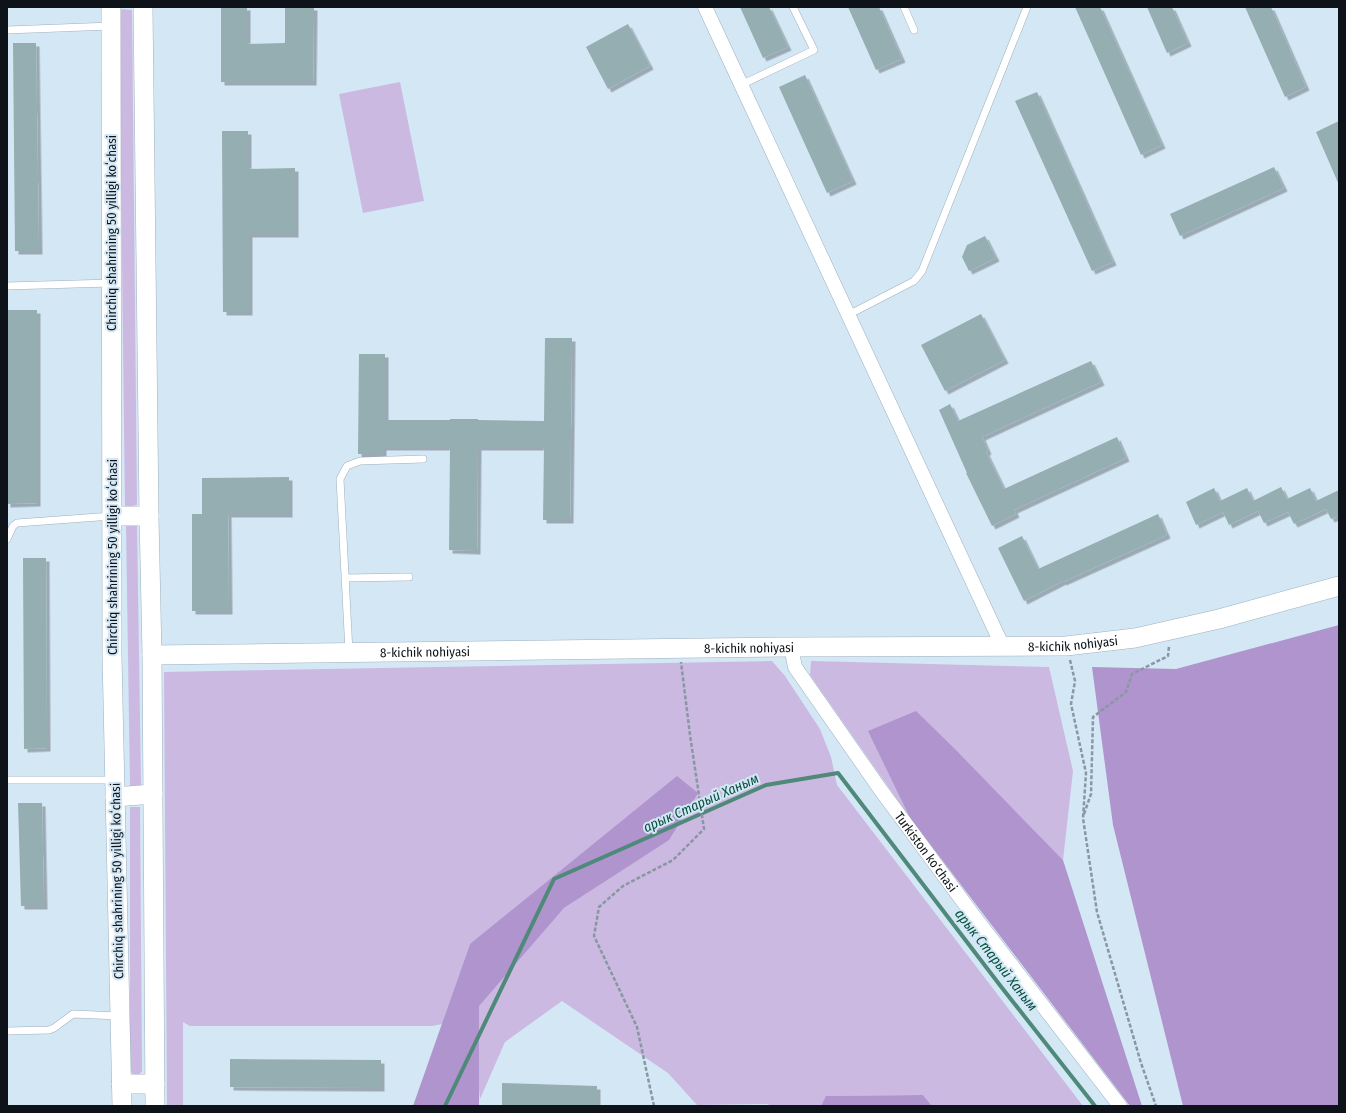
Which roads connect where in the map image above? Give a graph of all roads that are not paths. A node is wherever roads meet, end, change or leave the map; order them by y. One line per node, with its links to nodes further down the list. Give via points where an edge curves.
1 (111, 7): 7 (main road, Chirchiq shahrining 50 yilligi koʻchasi)
2 (143, 7): 16 (main road)
3 (705, 7): 10 (street)
4 (794, 7): 10 (lane, via 814,50)
5 (904, 7): 9 (lane)
6 (1027, 7): 13 (lane, via 922,271 914,281)
7 (111, 26): 8 (lane); 11 (main road, Chirchiq shahrining 50 yilligi koʻchasi)
8 (7, 30)
9 (914, 30)
10 (741, 85): 13 (street)
11 (111, 284): 12 (lane); 15 (main road, Chirchiq shahrining 50 yilligi koʻchasi)
12 (7, 286)
13 (848, 315): 21 (street)
14 (423, 459): 19 (lane, via 360,461 347,466 340,478)
15 (112, 516): 16 (main road); 17 (lane, via 17,524 13,526); 26 (main road, Chirchiq shahrining 50 yilligi koʻchasi)
16 (149, 516): 24 (main road)
17 (7, 539)
18 (410, 577): 19 (lane)
19 (344, 578): 23 (lane)
20 (1339, 586): 21 (main road, 8-kichik nohiyasi, via 1219,619 1135,638 1066,646)
21 (1002, 645): 22 (main road, 8-kichik nohiyasi)
22 (791, 647): 23 (main road, 8-kichik nohiyasi); 34 (street, Turkiston ko‘chasi, via 795,667 880,789)
23 (349, 652): 24 (main road, 8-kichik nohiyasi)
24 (152, 655): 27 (main road)
25 (7, 780): 26 (lane)
26 (115, 788): 27 (main road); 28 (main road, Chirchiq shahrining 50 yilligi koʻchasi)
27 (153, 794): 31 (main road)
28 (120, 1016): 29 (lane, via 73,1014 49,1030); 30 (main road, Chirchiq shahrining 50 yilligi koʻchasi)
29 (7, 1031)
30 (121, 1084): 31 (main road); 32 (main road, Chirchiq shahrining 50 yilligi koʻchasi)
31 (154, 1084): 33 (main road)
32 (122, 1106)
33 (155, 1106)
34 (1120, 1106)

